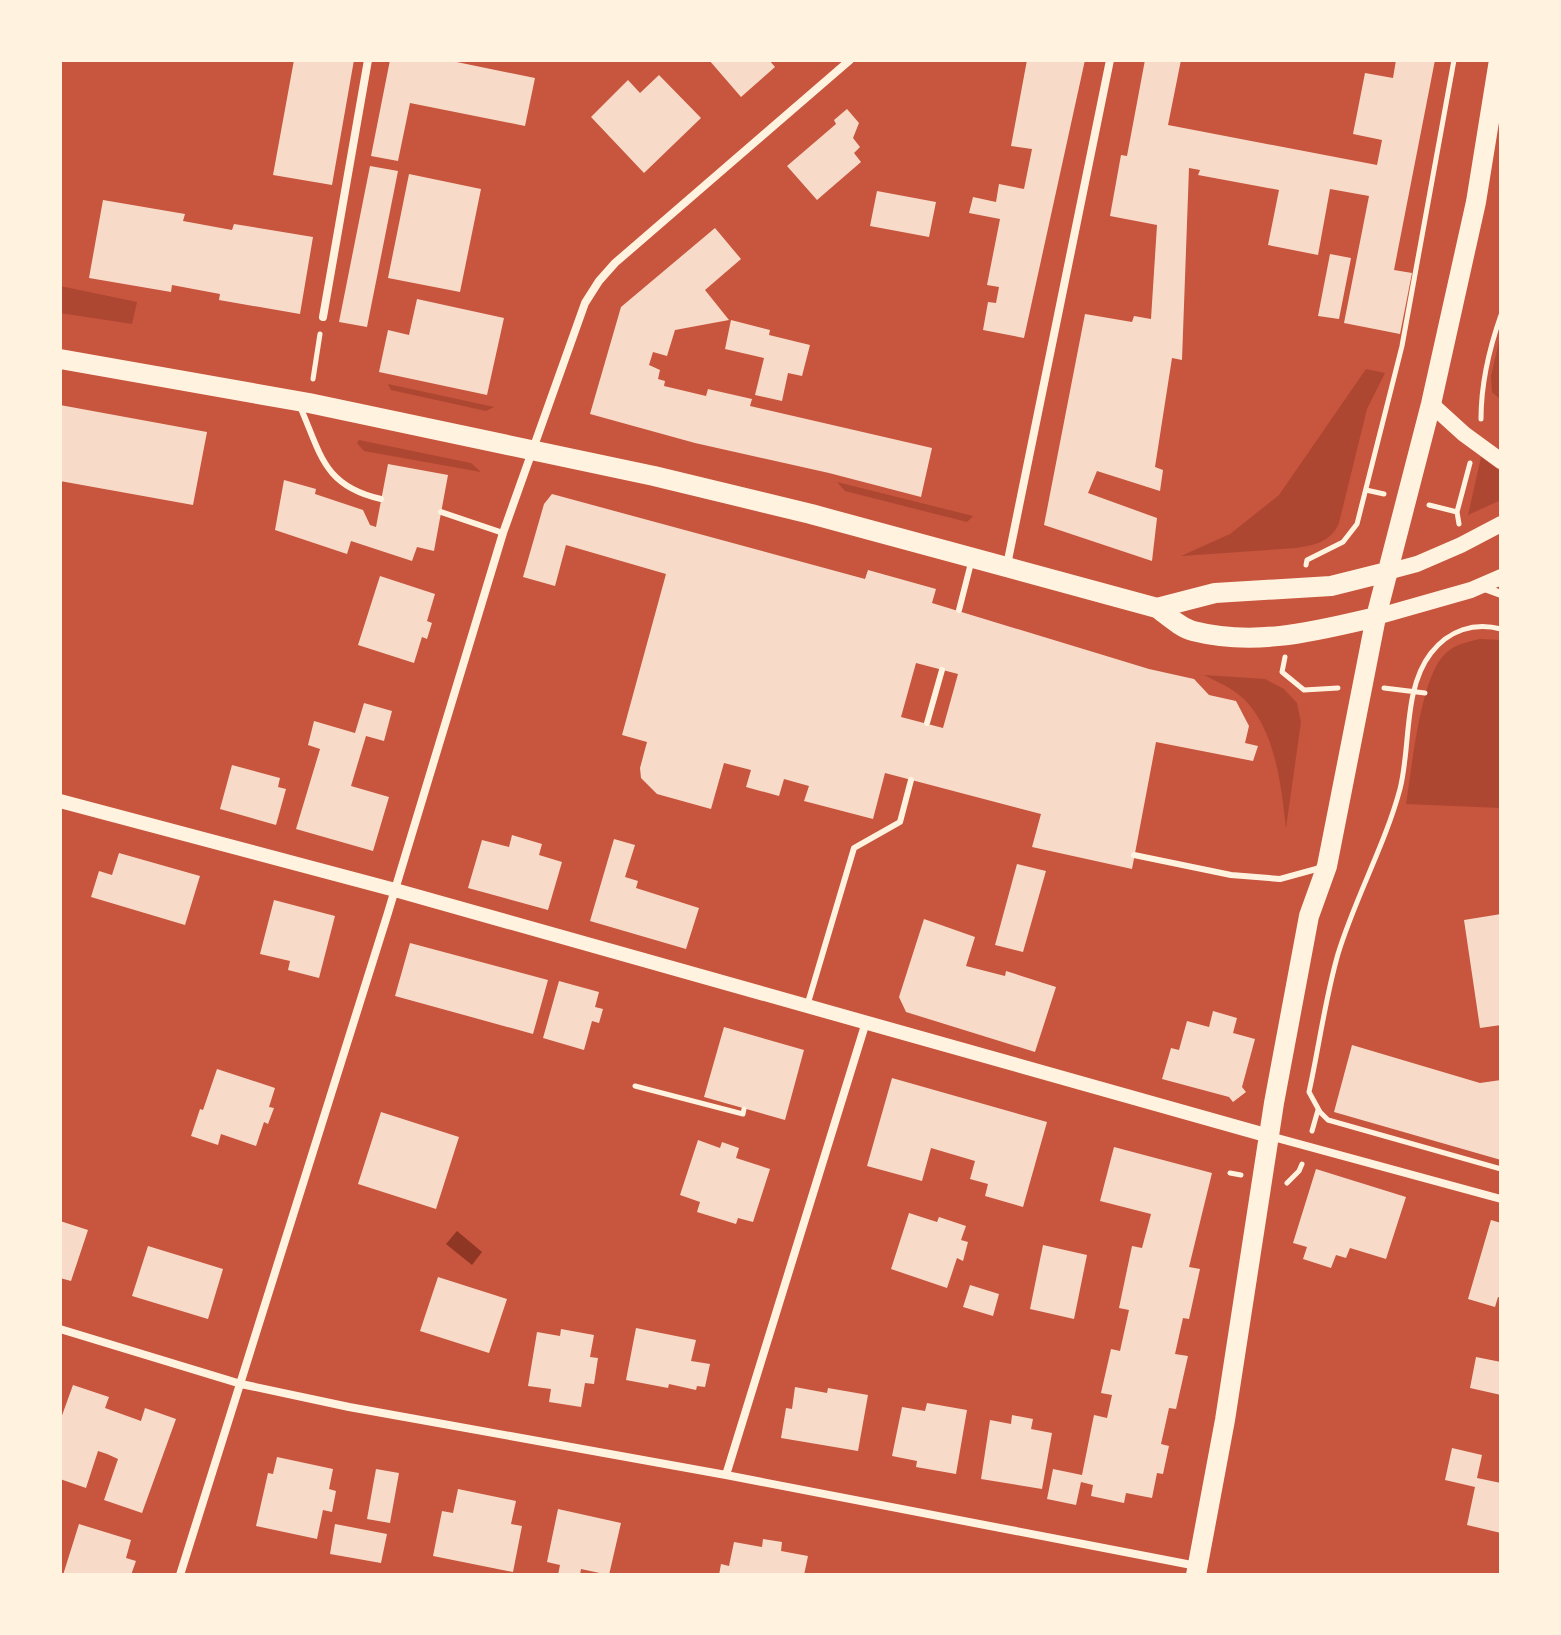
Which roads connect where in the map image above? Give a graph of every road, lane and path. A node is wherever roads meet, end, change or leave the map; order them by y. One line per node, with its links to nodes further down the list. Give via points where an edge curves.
1 (368, 60): 7 (street)
2 (850, 60): 12 (street, via 599,281 585,303)
3 (1110, 60): 22 (street)
4 (1454, 60): 21 (path, via 1402,346 1357,524 1343,542)
5 (1499, 60): 10 (main road, via 1476,202)
6 (1501, 315): 11 (path, via 1488,352)
7 (323, 317): 9 (path)
8 (60, 359): 9 (main road)
9 (303, 402): 12 (main road); 15 (lane, via 328,471 346,487)
10 (1431, 404): 14 (main road); 23 (main road)
11 (1481, 427)
12 (532, 450): 19 (street); 20 (main road, via 811,514)
13 (1474, 451): 17 (path)
14 (1501, 461)
15 (381, 499)
16 (441, 512): 19 (lane)
17 (1458, 519)
18 (1501, 524): 23 (main road, via 1417,564)
19 (503, 533): 43 (street)
20 (972, 559): 22 (main road); 28 (lane)
21 (1307, 560)
22 (1006, 569): 27 (main road)
23 (1387, 572): 27 (main road, via 1331,586 1215,593); 29 (main road)
24 (1501, 577): 25 (main road)
25 (1481, 586): 26 (street); 29 (main road)
26 (1501, 594)
27 (1157, 608): 29 (main road, via 1191,631 1248,637 1299,635)
28 (959, 610)
29 (1376, 617): 42 (main road)
30 (1501, 629): 34 (path, via 1478,625 1444,639 1430,654)
31 (942, 670): 36 (lane)
32 (1282, 672): 33 (path)
33 (1304, 690)
34 (1415, 691): 35 (path); 39 (path)
35 (1425, 693)
36 (927, 723)
37 (911, 780): 44 (lane, via 900,822 854,848)
38 (1410, 784): 39 (path)
39 (1400, 788): 49 (path, via 1338,955 1309,1092 1328,1120)
40 (60, 801): 43 (street)
41 (1134, 855): 42 (lane, via 1231,875 1280,879)
42 (1327, 866): 48 (main road, via 1309,916)
43 (395, 890): 44 (street); 54 (street)
44 (806, 1007): 45 (street)
45 (866, 1022): 48 (street); 55 (street)
46 (635, 1086): 47 (path, via 743,1114)
47 (744, 1109)
48 (1269, 1136): 52 (street); 56 (main road)
49 (1501, 1169)
50 (1299, 1171): 51 (path)
51 (1289, 1183)
52 (1501, 1199)
53 (60, 1329): 54 (street)
54 (241, 1384): 55 (street); 57 (street)
55 (726, 1475): 56 (street)
56 (1197, 1571)
57 (180, 1575)

